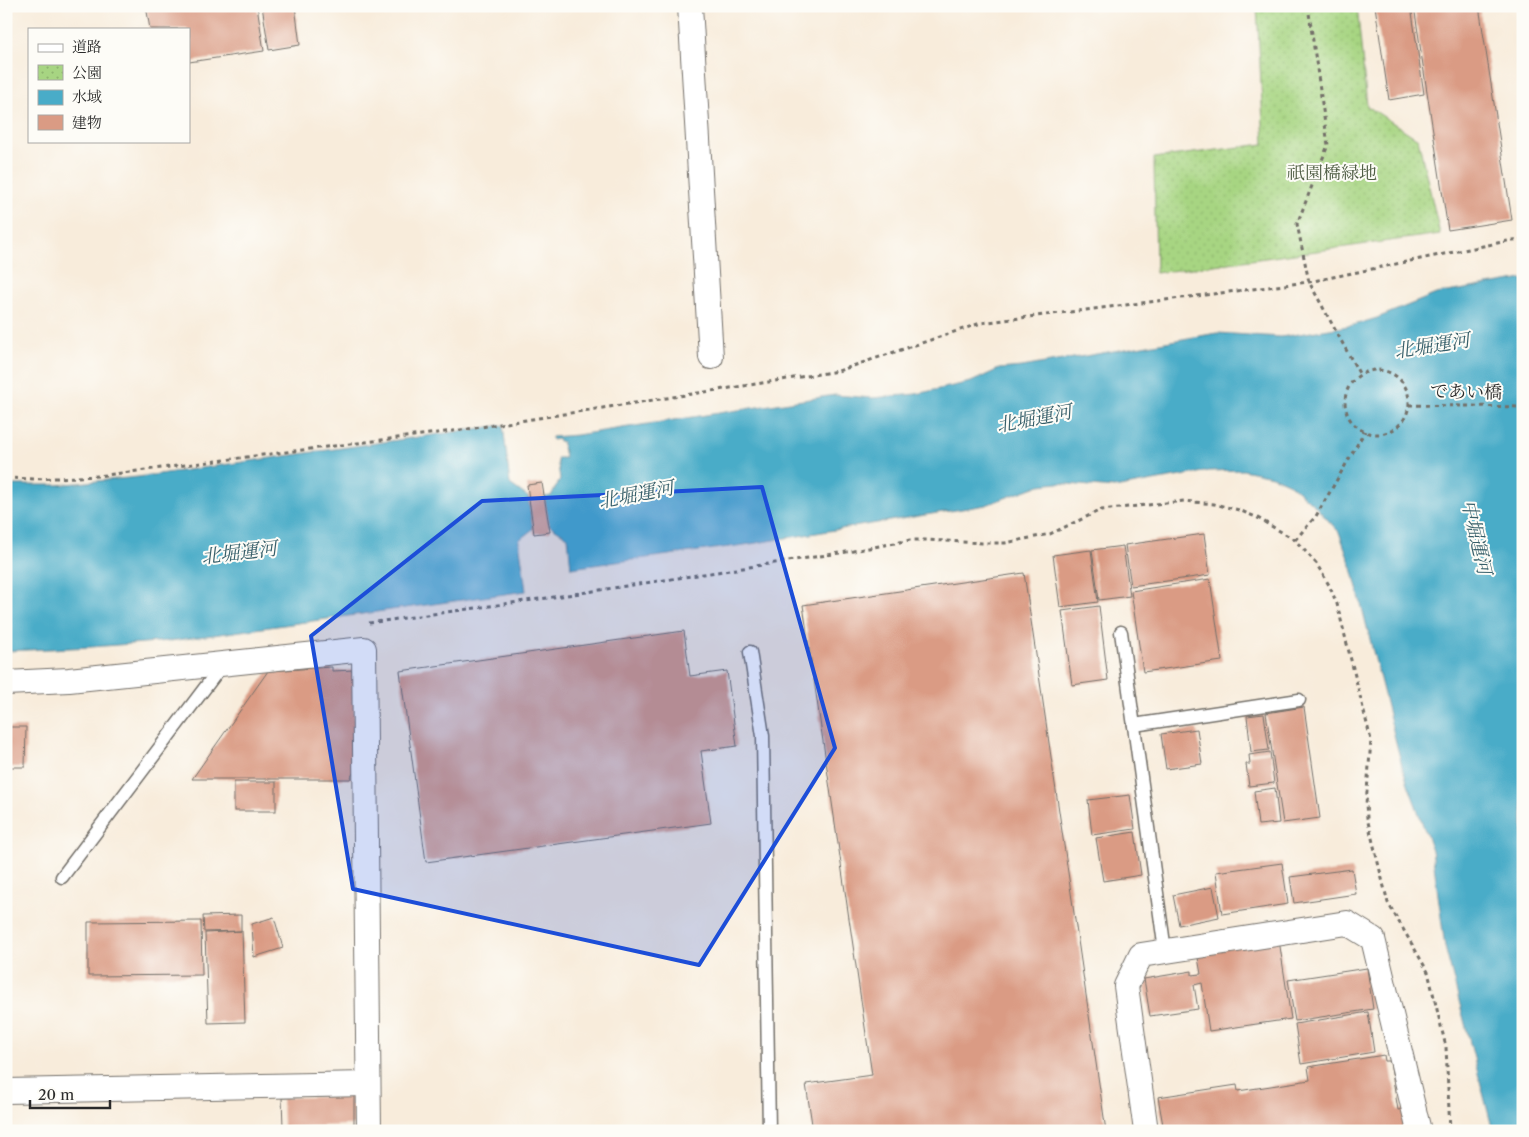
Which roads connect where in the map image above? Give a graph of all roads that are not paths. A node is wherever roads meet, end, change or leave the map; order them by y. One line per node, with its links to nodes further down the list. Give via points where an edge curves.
1 (690, 6): 2 (street)
2 (711, 357)
3 (1121, 632): 8 (lane)
4 (750, 652): 14 (lane, via 763,736)
5 (223, 664): 6 (street, via 69,680); 9 (lane); 11 (street, via 364,649)
6 (6, 683)
7 (1299, 700): 8 (lane)
8 (1134, 725): 10 (lane)
9 (62, 877)
10 (1165, 952): 15 (street, via 1141,955 1126,986); 16 (street, via 1347,923 1373,939)
11 (368, 1084): 12 (street); 13 (street)
12 (6, 1091)
13 (369, 1131)
14 (769, 1131)
15 (1146, 1131)
16 (1419, 1131)

